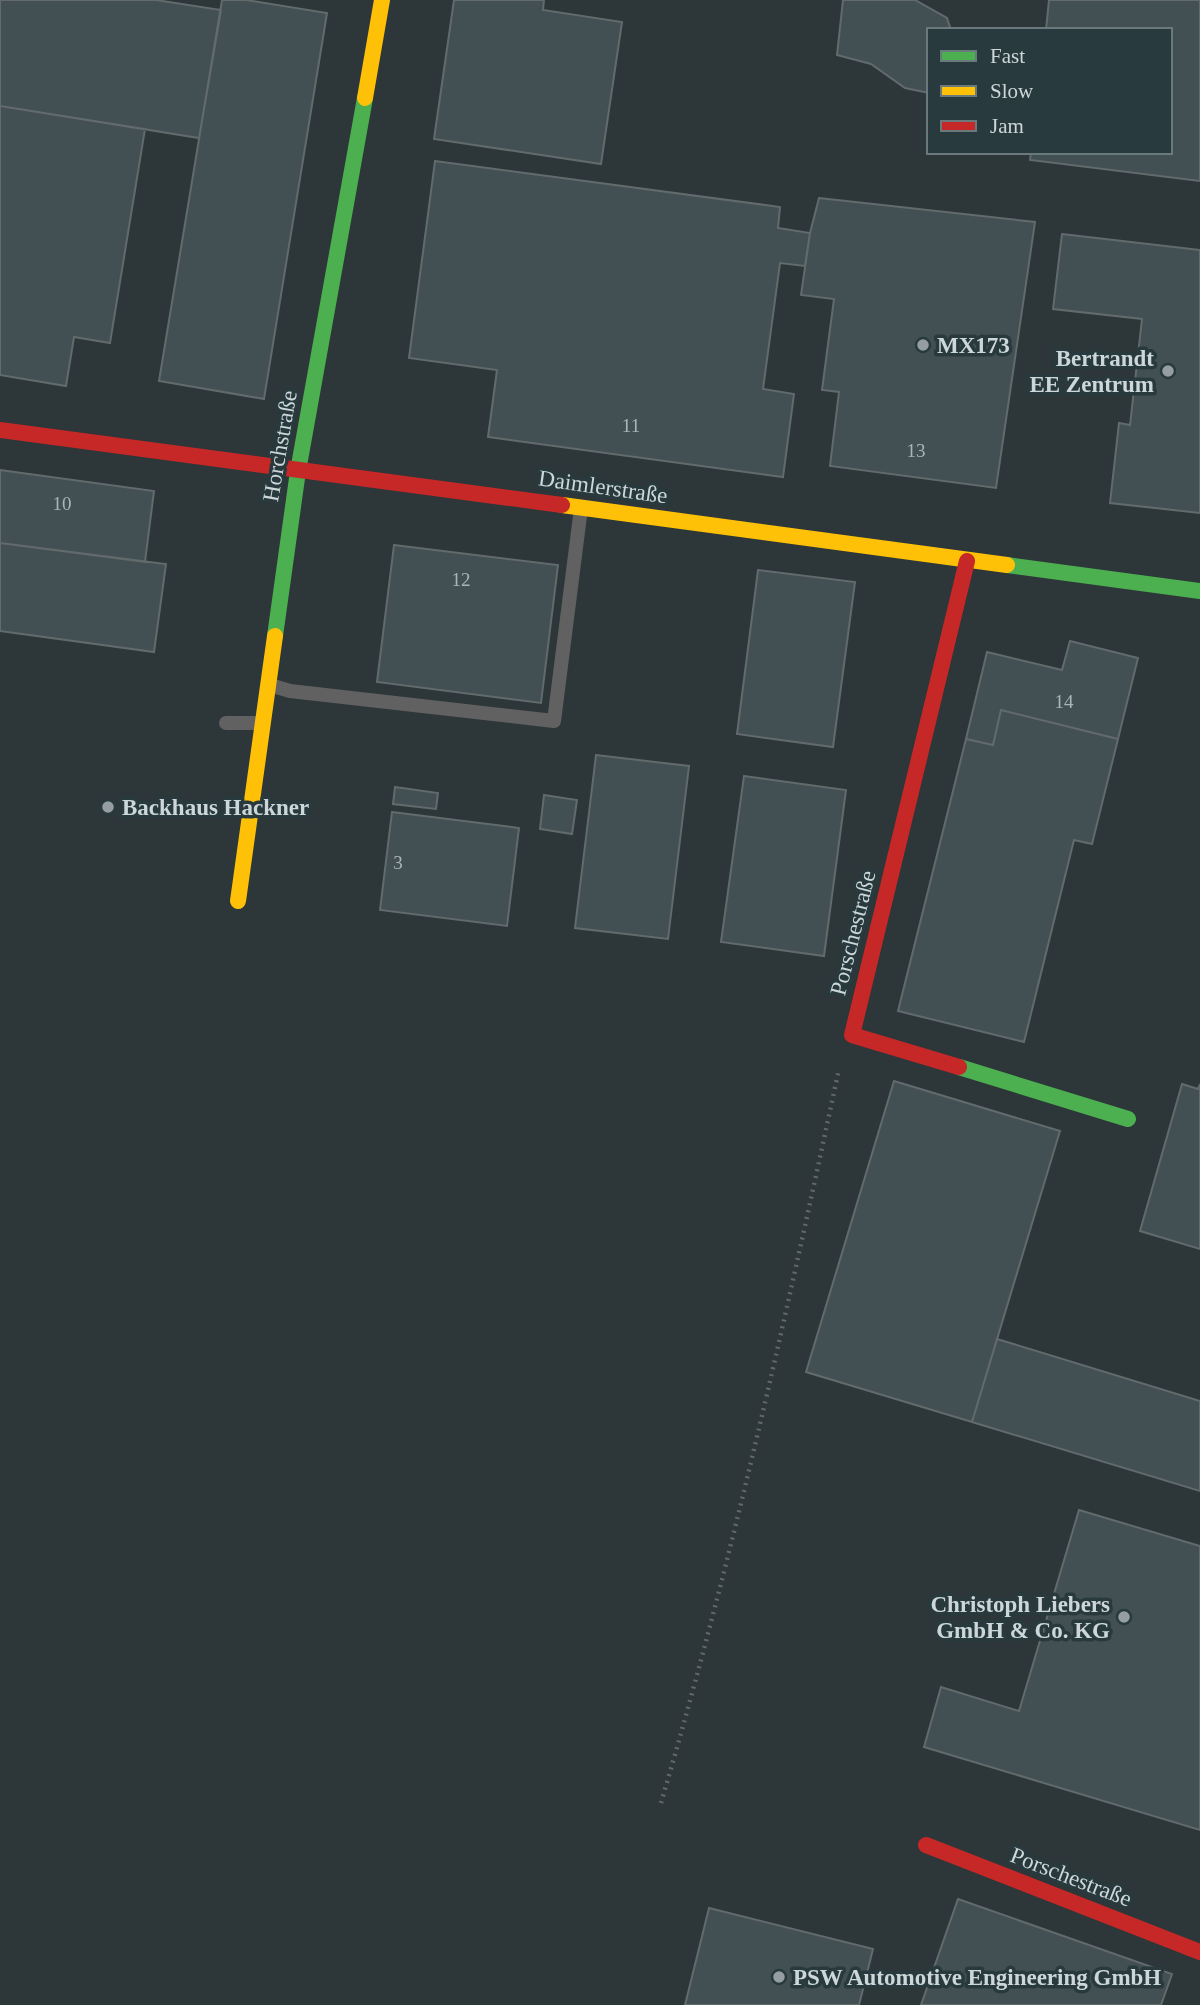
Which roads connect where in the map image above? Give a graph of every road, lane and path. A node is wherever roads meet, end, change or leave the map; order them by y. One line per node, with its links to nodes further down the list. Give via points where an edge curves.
1 (382, 0): 3 (street, Horchstraße)
2 (0, 430): 3 (street, Daimlerstraße)
3 (298, 471): 4 (street, Daimlerstraße); 7 (street, Horchstraße)
4 (581, 507): 5 (street, Daimlerstraße); 7 (lane, via 554,721 290,691)
5 (967, 561): 6 (street, Daimlerstraße); 11 (street, Porschestraße)
6 (1200, 591)
7 (266, 683): 9 (street, Horchstraße)
8 (226, 723): 9 (lane)
9 (261, 723): 10 (street, Horchstraße)
10 (238, 901)
11 (852, 1035): 12 (street); 13 (path, via 839,1068 778,1354 709,1634)
12 (1128, 1119)
13 (661, 1803)
14 (926, 1845): 15 (street, Porschestraße)
15 (1200, 1952)

